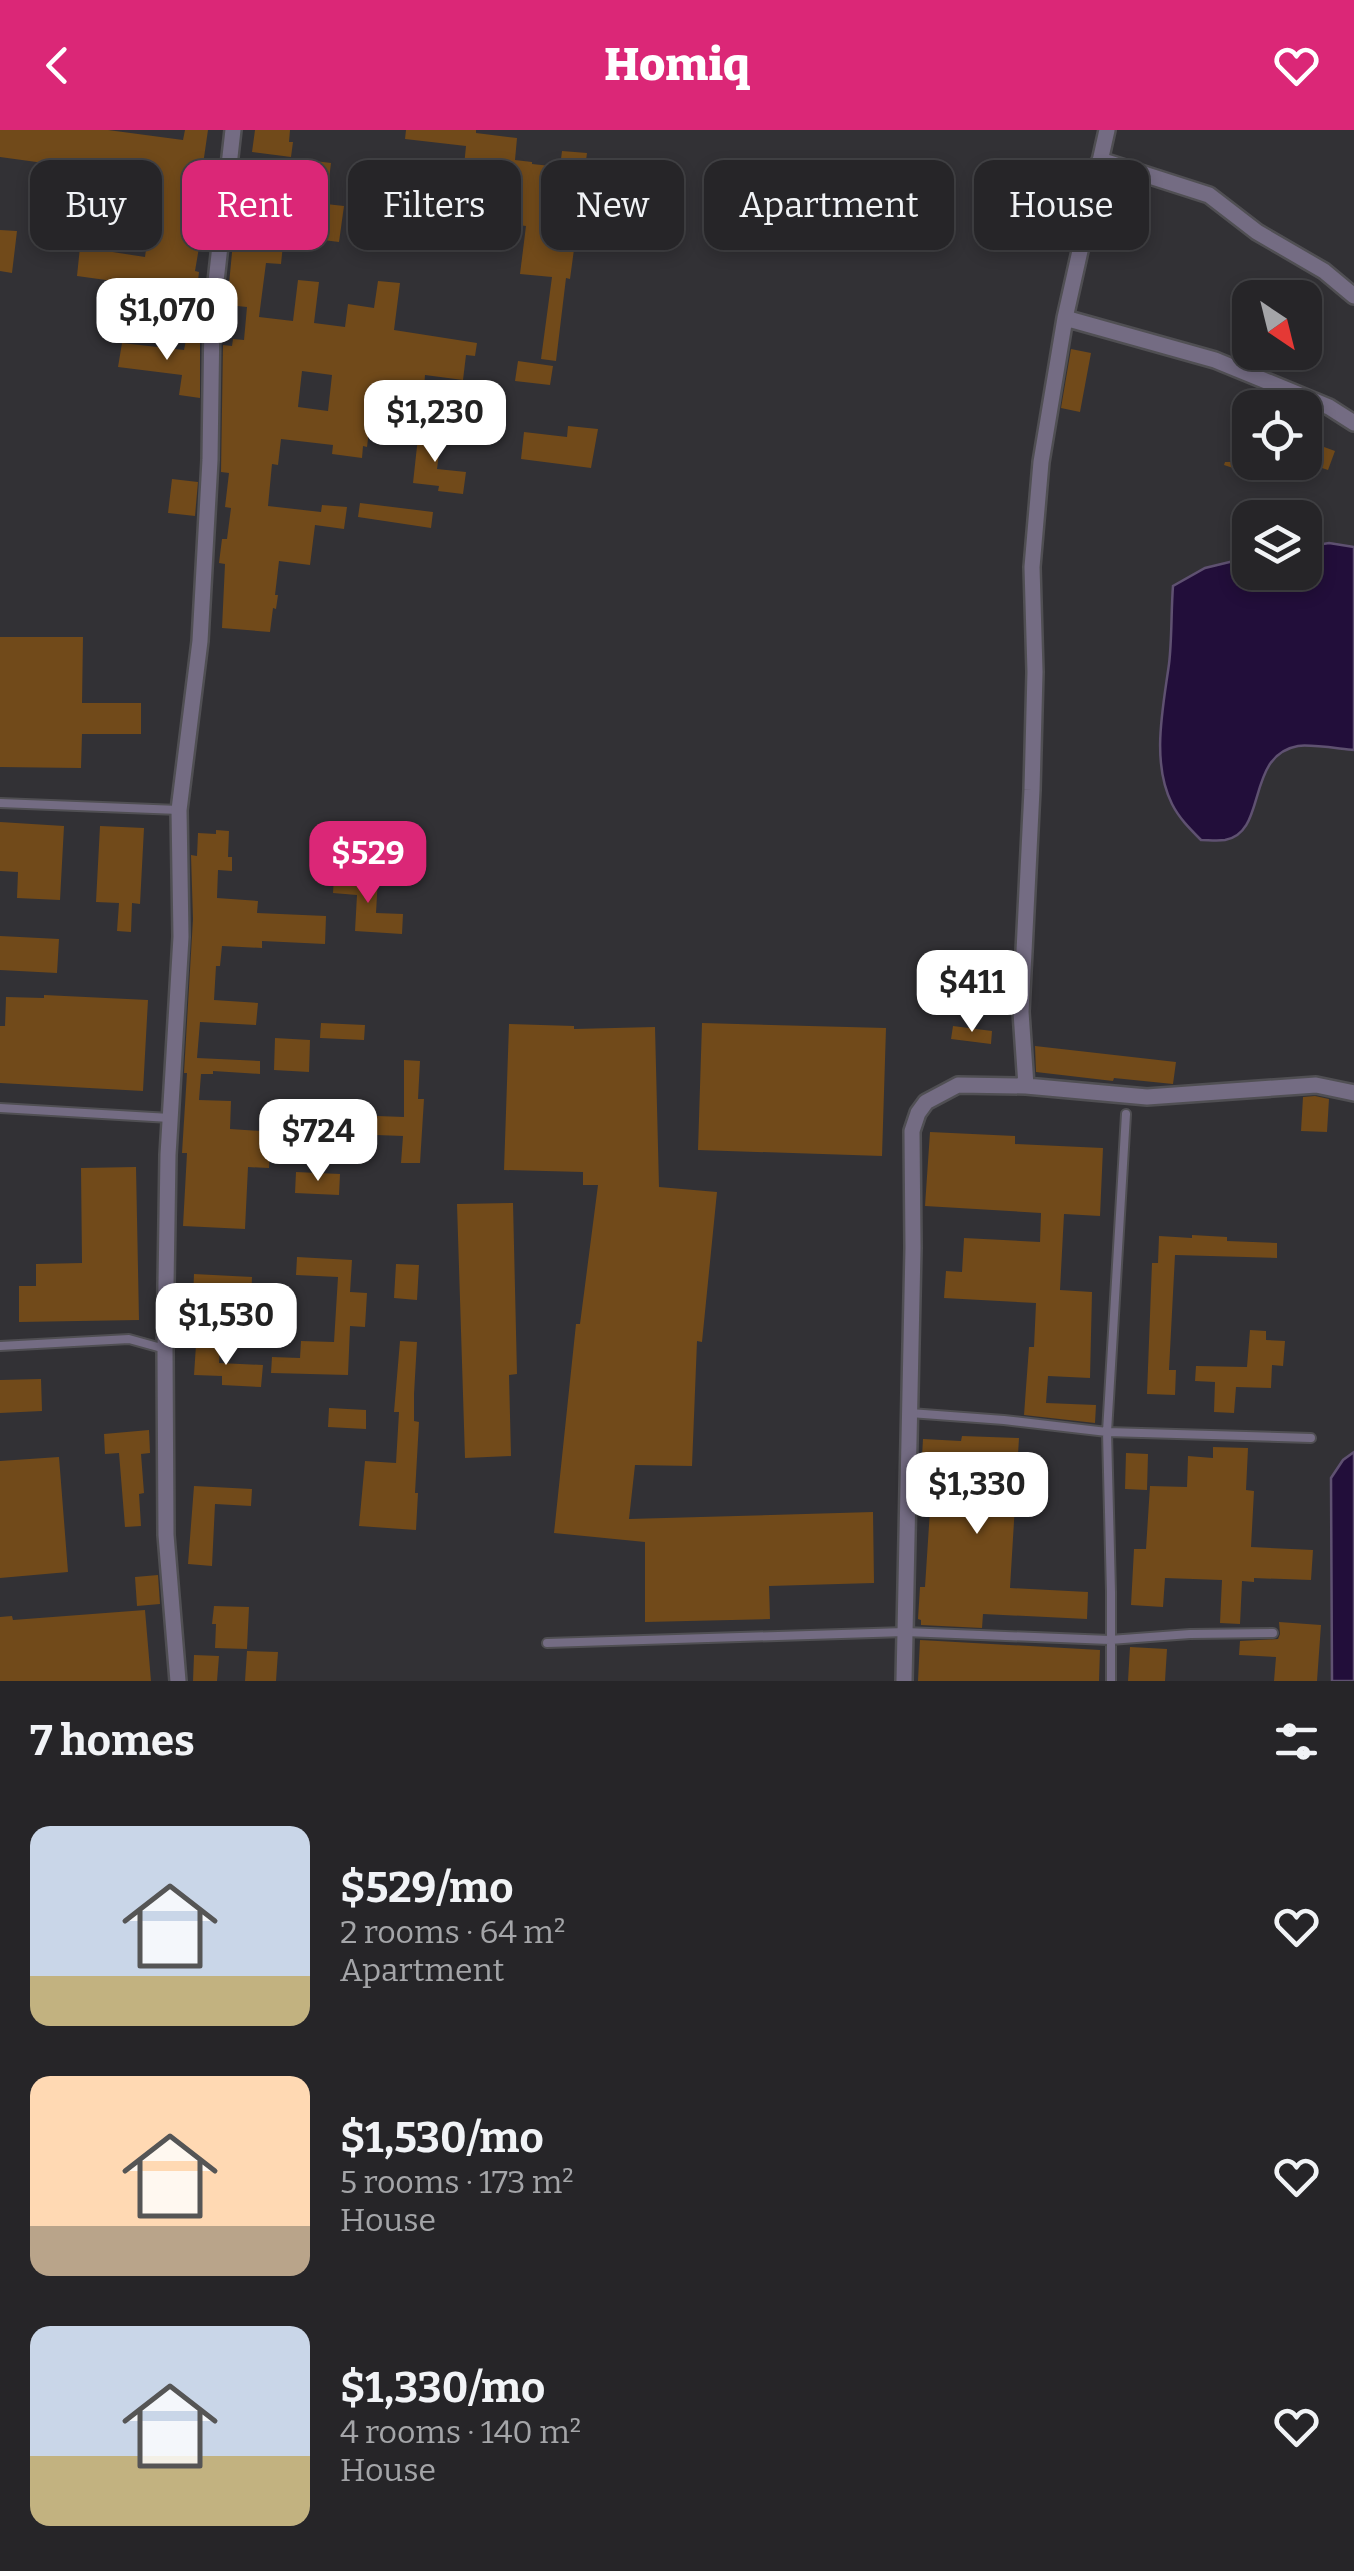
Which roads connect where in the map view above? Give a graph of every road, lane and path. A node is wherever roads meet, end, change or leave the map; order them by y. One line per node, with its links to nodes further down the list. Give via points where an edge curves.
1 (233, 130): 10 (street, via 212,317 200,641)
2 (1107, 130): 3 (street)
3 (1100, 160)
4 (1149, 176): 6 (street, via 1210,195)
5 (1080, 250): 7 (street)
6 (1354, 296)
7 (1065, 318): 8 (street, via 1215,360 1329,406); 11 (street, via 1032,567 1035,672 1021,1012)
8 (1354, 423)
9 (0, 803): 10 (lane)
10 (179, 810): 15 (street, via 182,938)
11 (1026, 1086): 12 (street, via 1147,1096 1316,1086); 18 (street, via 958,1085 918,1113 912,1131)
12 (1354, 1093)
13 (0, 1108): 15 (lane)
14 (1126, 1114): 19 (lane)
15 (170, 1118): 17 (street)
16 (0, 1346): 17 (lane, via 129,1339)
17 (165, 1349): 25 (street, via 166,1536)
18 (910, 1413): 19 (lane); 21 (street)
19 (1106, 1432): 20 (lane); 23 (lane)
20 (1311, 1438)
21 (905, 1632): 23 (lane); 24 (lane); 26 (street)
22 (1273, 1633): 23 (lane)
23 (1110, 1640): 27 (lane)
24 (547, 1644)
25 (178, 1681)
26 (904, 1681)
27 (1111, 1681)

